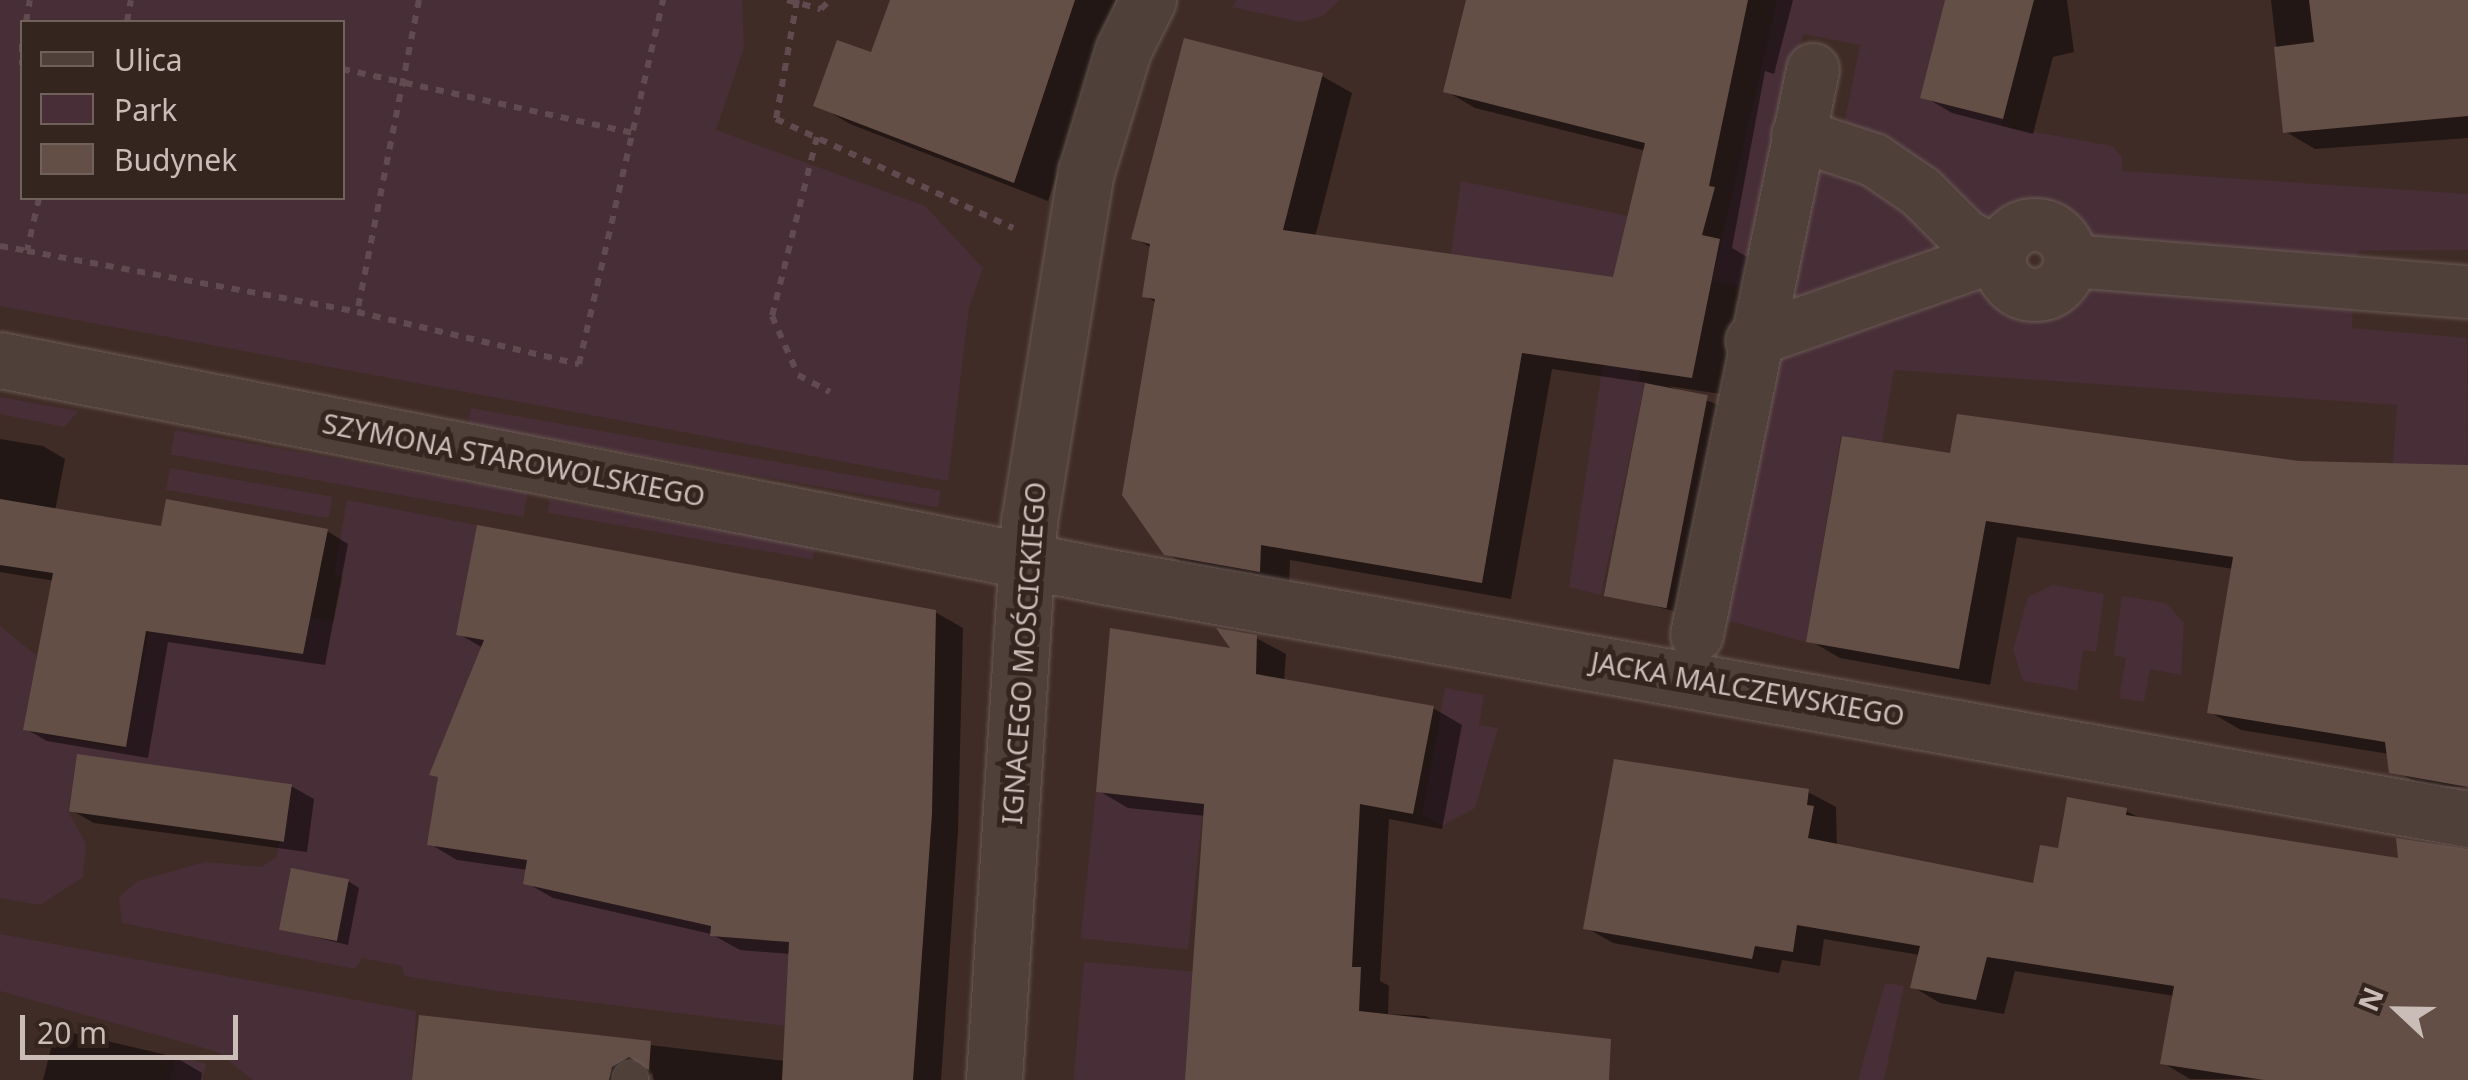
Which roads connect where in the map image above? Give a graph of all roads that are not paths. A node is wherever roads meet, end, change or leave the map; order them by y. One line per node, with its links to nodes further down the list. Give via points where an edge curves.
1 (1148, 0): 8 (street, IGNACEGO MOŚCICKIEGO, via 1124,50 1086,172)
2 (1813, 70): 3 (street)
3 (1798, 135): 4 (street, via 1874,160 1921,192 1966,237); 6 (street)
4 (2000, 254): 5 (street, via 2010,286 2031,295 2062,282 2072,261); 6 (street)
5 (2468, 292)
6 (1752, 341): 9 (street)
7 (0, 360): 8 (street, SZYMONA STAROWOLSKIEGO)
8 (1028, 560): 10 (street, JACKA MALCZEWSKIEGO); 11 (street, IGNACEGO MOŚCICKIEGO)
9 (1697, 635)
10 (2468, 819)
11 (994, 1080)

